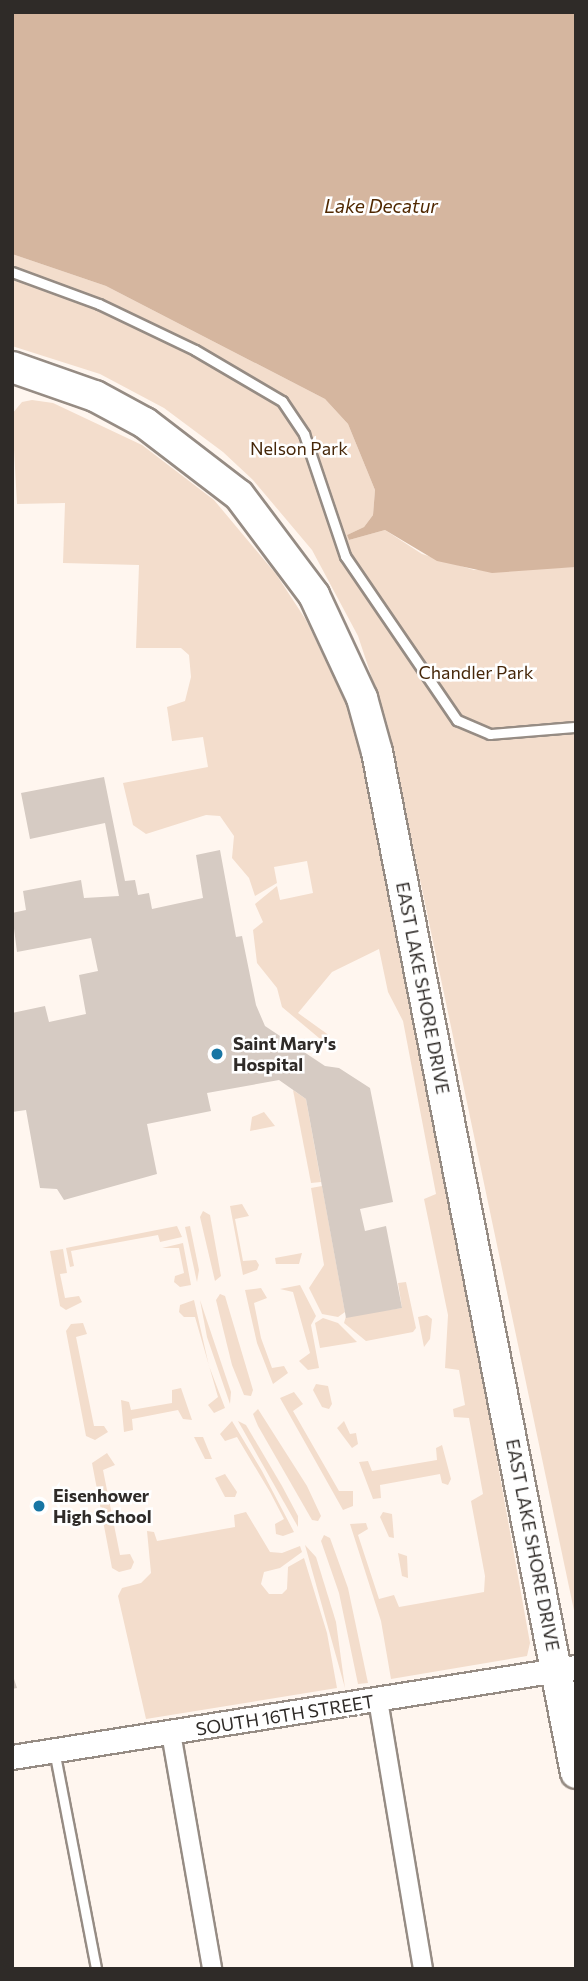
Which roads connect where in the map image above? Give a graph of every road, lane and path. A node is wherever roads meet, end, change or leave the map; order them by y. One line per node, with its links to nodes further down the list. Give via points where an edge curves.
1 (12, 272): 3 (lane, via 99,304 195,350 282,401 304,434 345,556 457,720 490,734)
2 (12, 368): 4 (main road, EAST LAKE SHORE DRIVE, via 95,396 193,455 239,495 282,547 339,641 377,752)
3 (576, 727)
4 (567, 1668): 5 (street, SOUTH 16TH STREET); 9 (main road, EAST LAKE SHORE DRIVE)
5 (378, 1700): 6 (street, SOUTH 16TH STREET); 12 (street)
6 (171, 1733): 7 (street, SOUTH 16TH STREET); 11 (street)
7 (54, 1751): 8 (street, SOUTH 16TH STREET); 10 (lane)
8 (12, 1757)
9 (576, 1773)
10 (96, 1969)
11 (212, 1969)
12 (424, 1969)

